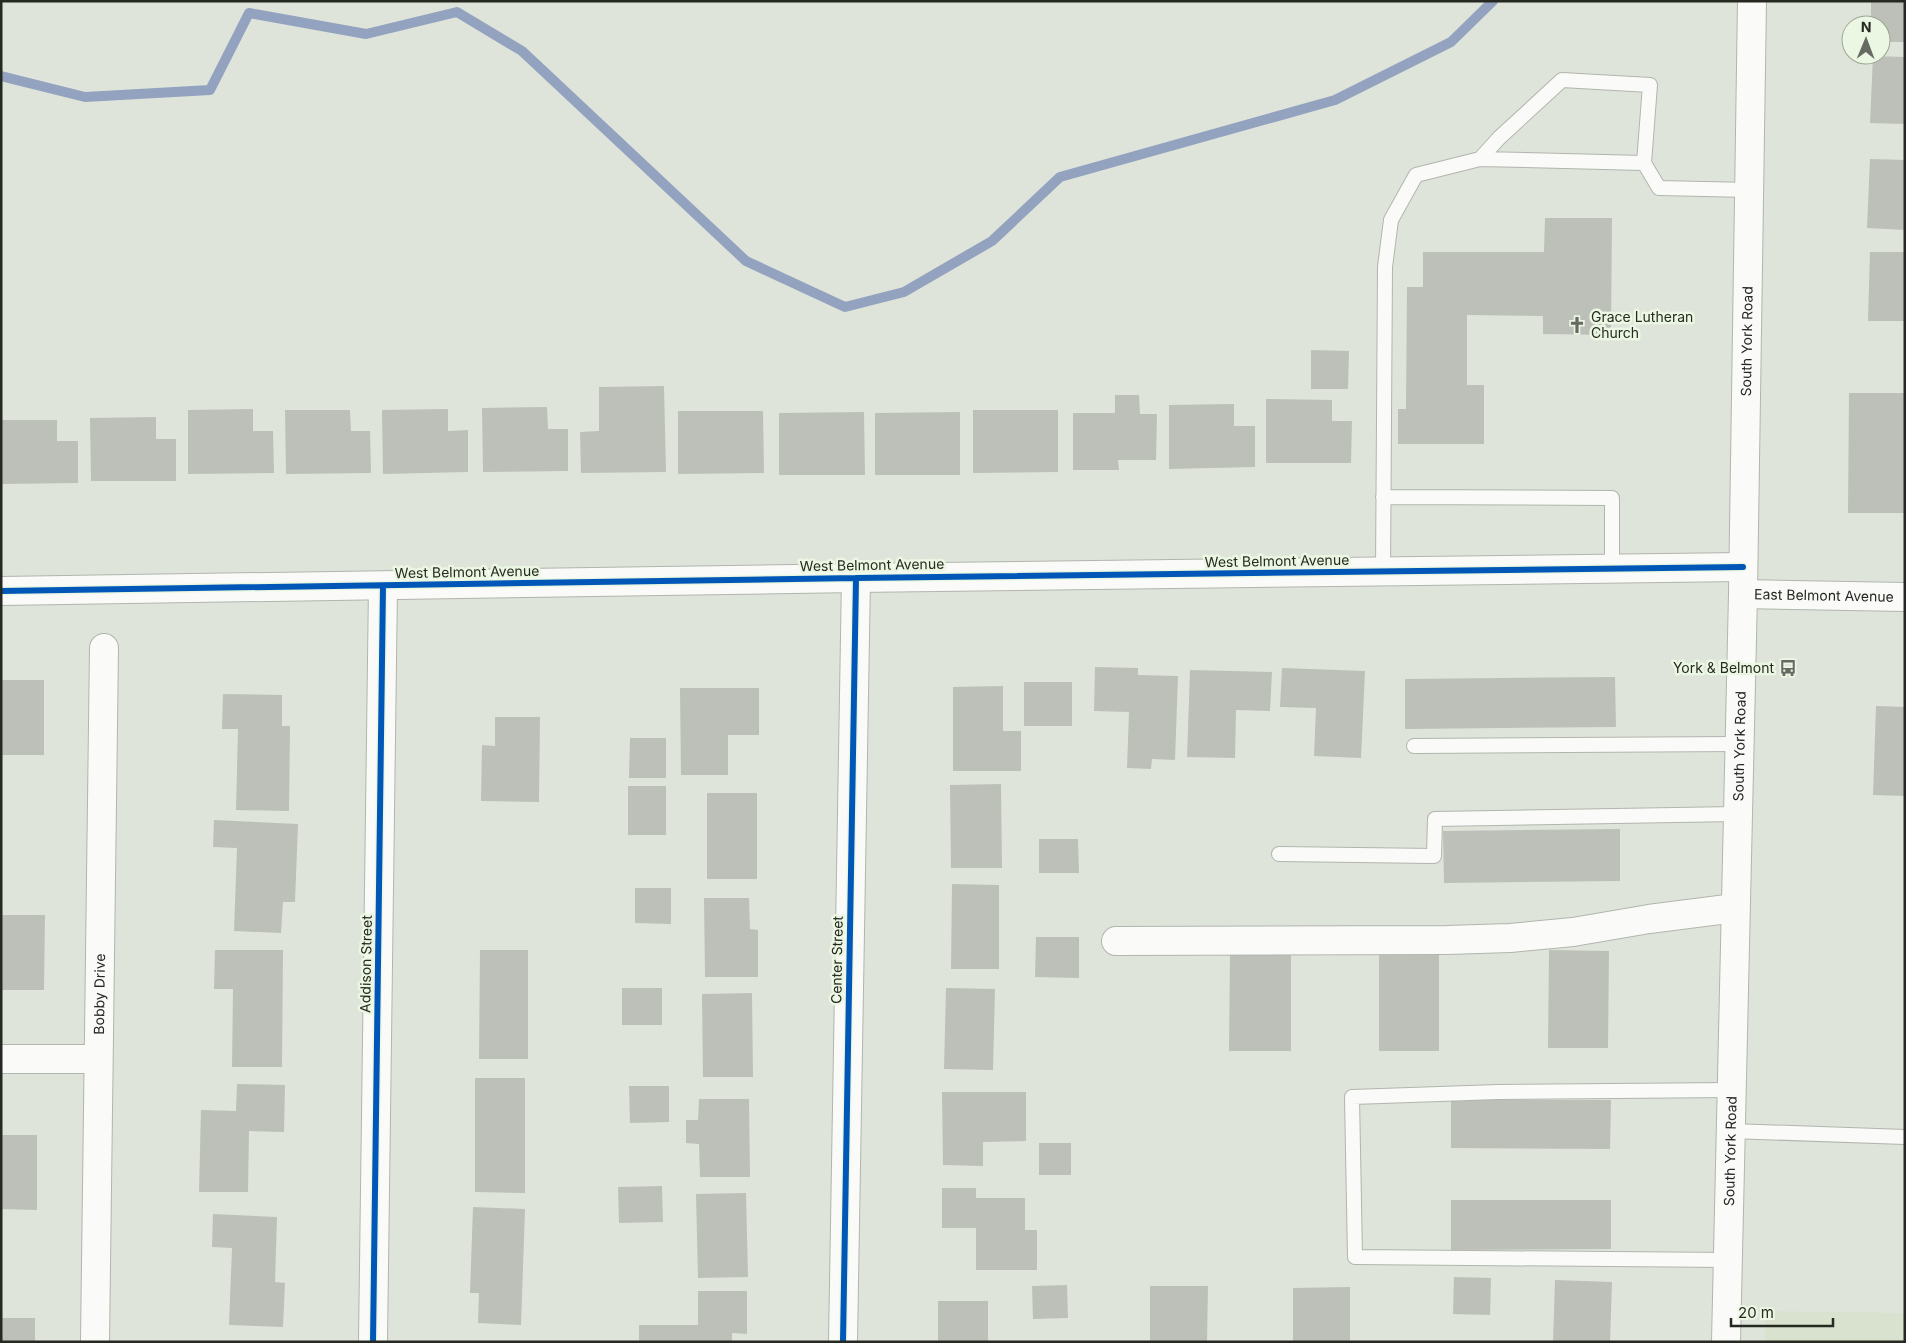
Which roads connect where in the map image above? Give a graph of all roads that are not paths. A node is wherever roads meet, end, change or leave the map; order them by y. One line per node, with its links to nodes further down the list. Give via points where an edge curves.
1 (1752, 1): 4 (street, South York Road)
2 (1480, 159): 3 (lane); 3 (lane, via 1562,80 1650,85); 5 (lane, via 1416,175 1391,220 1385,268)
3 (1644, 163): 4 (lane, via 1659,188)
4 (1749, 190): 9 (street, South York Road)
5 (1383, 497): 6 (lane, via 1612,498); 7 (lane)
6 (1612, 569): 7 (street, West Belmont Avenue); 9 (street, West Belmont Avenue)
7 (1383, 572): 8 (street, West Belmont Avenue)
8 (856, 578): 10 (street, West Belmont Avenue); 28 (street, Center Street)
9 (1743, 580): 12 (street, East Belmont Avenue); 14 (street, South York Road)
10 (383, 586): 11 (street, West Belmont Avenue); 27 (street, Addison Street)
11 (1, 592)
12 (1905, 597)
13 (104, 648): 21 (street, Bobby Drive)
14 (1739, 744): 15 (lane); 16 (street, South York Road)
15 (1414, 746)
16 (1737, 814): 17 (lane, via 1435,819 1434,856); 18 (street, South York Road)
17 (1279, 854)
18 (1735, 908): 19 (street, via 1510,938); 22 (street, South York Road)
19 (1116, 942)
20 (1, 1059): 21 (street)
21 (98, 1059): 26 (street, Bobby Drive)
22 (1731, 1090): 23 (street, South York Road); 25 (lane, via 1352,1097 1355,1257)
23 (1731, 1131): 24 (lane); 25 (street, South York Road)
24 (1905, 1137)
25 (1728, 1260): 29 (street, South York Road)
26 (95, 1342)
27 (374, 1342)
28 (843, 1342)
29 (1726, 1342)

